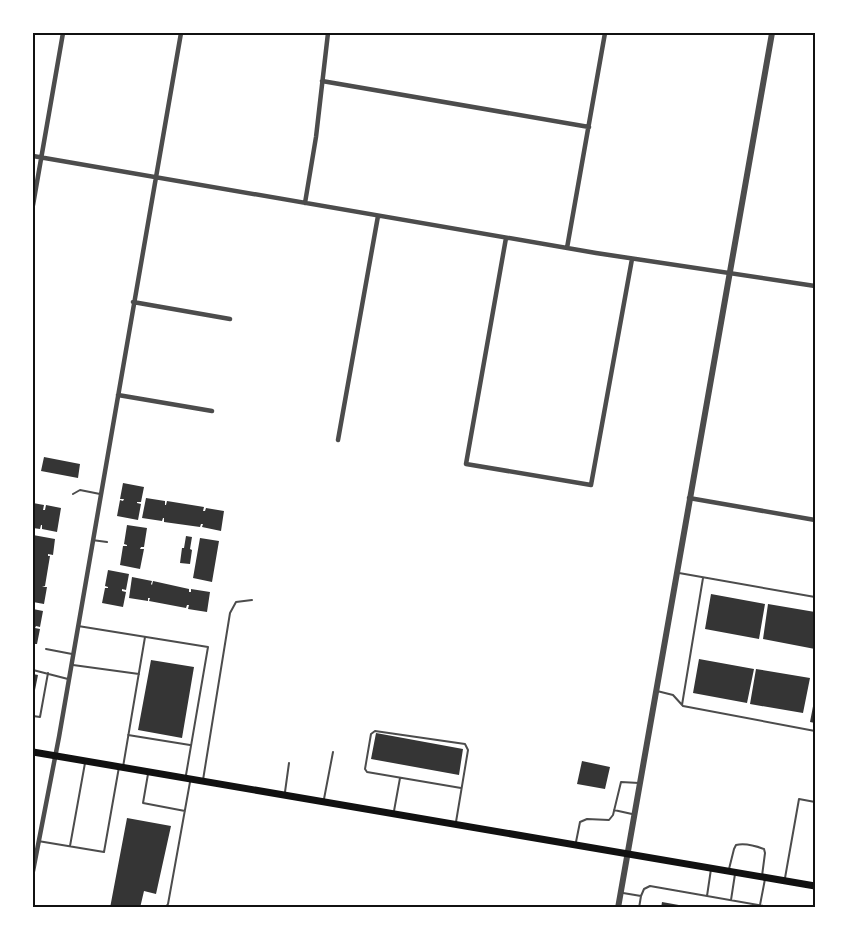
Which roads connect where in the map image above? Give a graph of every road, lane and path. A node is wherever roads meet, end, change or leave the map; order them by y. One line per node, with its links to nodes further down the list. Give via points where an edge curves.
1 (63, 33): 9 (street)
2 (181, 33): 10 (street)
3 (328, 33): 6 (street)
4 (605, 33): 7 (street)
5 (772, 33): 17 (street)
6 (322, 81): 7 (street); 11 (street)
7 (589, 127): 15 (street)
8 (33, 156): 9 (street)
9 (41, 157): 10 (street); 12 (street)
10 (156, 177): 11 (street); 19 (street)
11 (305, 203): 13 (street)
12 (33, 205)
13 (378, 216): 14 (street); 23 (street)
14 (506, 238): 15 (street); 16 (street, via 466,464 591,485)
15 (567, 249): 16 (street)
16 (632, 259): 17 (street)
17 (729, 273): 18 (street); 26 (street)
18 (815, 286)
19 (134, 302): 20 (street); 21 (street)
20 (230, 319)
21 (118, 395): 22 (street); 25 (street)
22 (212, 411)
23 (338, 440)
24 (73, 494): 25 (lane, via 80,490)
25 (100, 494): 28 (street)
26 (689, 498): 27 (street); 30 (street)
27 (815, 520)
28 (92, 540): 29 (lane); 34 (street)
29 (107, 542)
30 (676, 573): 31 (lane); 43 (street)
31 (704, 578): 32 (lane); 44 (lane)
32 (815, 597)
33 (252, 600): 58 (lane, via 236,602 230,614)
34 (77, 626): 35 (lane); 37 (street)
35 (145, 637): 41 (lane); 48 (lane, via 208,647)
36 (46, 650): 37 (lane)
37 (72, 654): 38 (street)
38 (71, 664): 41 (lane); 42 (street)
39 (33, 670): 40 (lane)
40 (48, 673): 42 (lane); 45 (lane, via 40,717)
41 (139, 674): 47 (lane)
42 (68, 679): 51 (street)
43 (656, 690): 44 (lane, via 673,695); 59 (street)
44 (682, 705): 46 (lane)
45 (33, 716)
46 (815, 730)
47 (128, 735): 48 (lane); 54 (lane)
48 (191, 746): 56 (lane)
49 (33, 752): 51 (main road)
50 (333, 752): 62 (lane)
51 (55, 756): 52 (main road); 69 (street)
52 (86, 761): 54 (main road); 71 (lane)
53 (290, 763): 61 (lane)
54 (121, 767): 55 (main road); 71 (lane, via 104,852)
55 (148, 771): 56 (main road); 65 (lane, via 143,803)
56 (188, 778): 58 (main road); 65 (lane)
57 (400, 778): 60 (lane); 60 (lane, via 367,772 371,734 375,731 465,744 468,750); 66 (lane)
58 (203, 781): 61 (main road)
59 (639, 783): 64 (lane, via 621,782); 67 (street)
60 (461, 788): 68 (lane)
61 (284, 795): 62 (main road)
62 (324, 802): 66 (main road)
63 (815, 802): 77 (lane, via 799,799)
64 (614, 810): 67 (lane); 70 (lane, via 609,820 580,822)
65 (184, 811): 85 (lane)
66 (393, 814): 68 (main road)
67 (634, 815): 72 (street)
68 (455, 824): 70 (main road)
69 (38, 841): 71 (lane); 74 (street)
70 (576, 845): 72 (main road)
71 (70, 846)
72 (627, 854): 73 (main road); 79 (street)
73 (712, 868): 75 (main road); 81 (lane)
74 (33, 872)
75 (732, 872): 76 (main road); 76 (lane, via 734,849 740,844 764,849); 82 (lane)
76 (763, 877): 77 (main road); 84 (lane)
77 (784, 881): 78 (main road)
78 (815, 886)
79 (620, 893): 80 (lane); 86 (street)
80 (641, 896): 81 (lane, via 650,886); 87 (lane)
81 (707, 896): 82 (lane)
82 (731, 900): 83 (lane)
83 (750, 904): 84 (lane); 88 (lane)
84 (760, 905): 89 (lane)
85 (165, 908)
86 (618, 908)
87 (639, 908)
88 (749, 908)
89 (775, 908)

